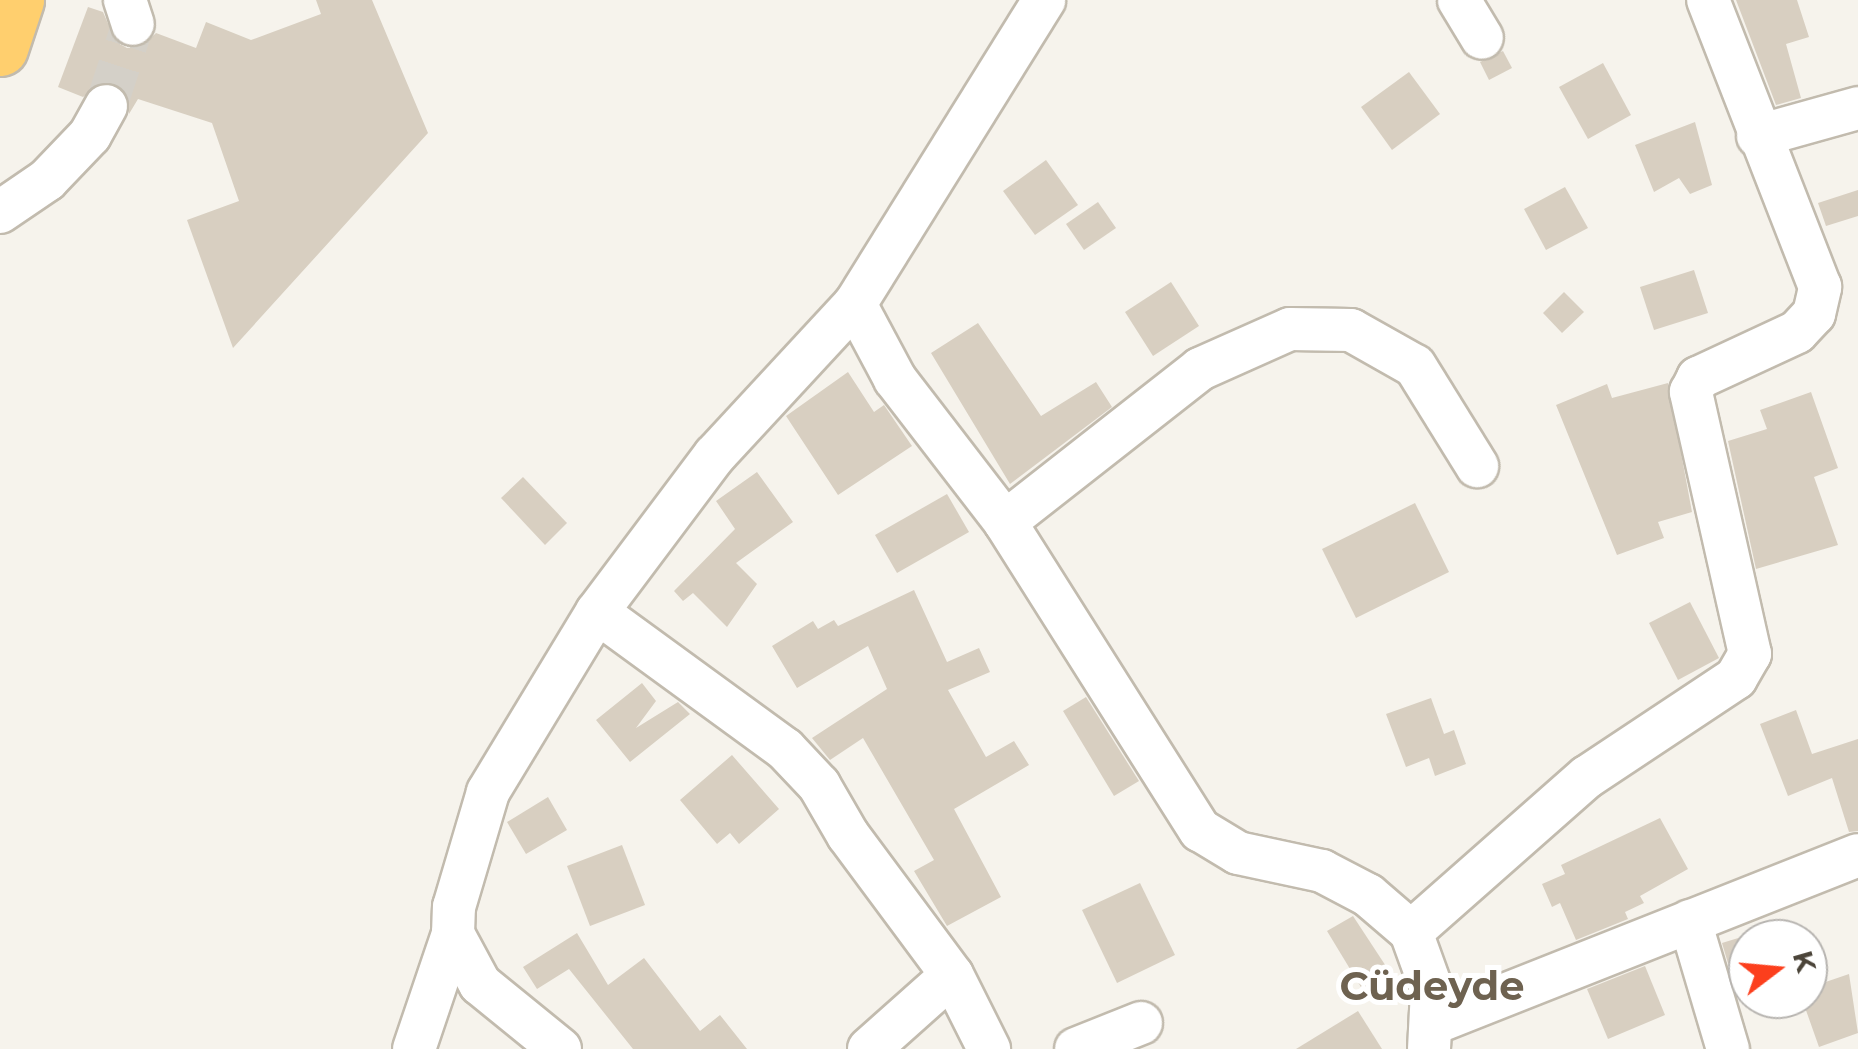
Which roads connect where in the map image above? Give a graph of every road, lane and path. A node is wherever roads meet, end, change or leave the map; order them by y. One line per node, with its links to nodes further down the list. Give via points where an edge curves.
1 (16, 0): 6 (highway)
2 (1044, 0): 11 (street)
3 (1459, 0): 5 (street)
4 (1708, 0): 9 (street)
5 (1482, 38)
6 (0, 48)
7 (106, 106): 10 (street, via 90,135 47,180)
8 (1858, 108): 9 (street)
9 (1758, 136): 17 (street, via 1820,286 1814,314 1797,332 1698,378 1691,392 1748,637 1746,665 1587,776)
10 (0, 212)
11 (855, 304): 13 (street, via 895,379); 14 (street, via 716,455)
12 (1477, 466): 13 (street, via 1415,366 1351,330 1290,329 1200,369)
13 (1005, 522): 17 (street, via 1200,830 1238,853 1322,871 1368,895)
14 (597, 612): 18 (street, via 488,792 454,908); 19 (street, via 797,761)
15 (1858, 855): 16 (street)
16 (1690, 921): 21 (street); 27 (street)
17 (1411, 932): 21 (street, via 1432,990)
18 (454, 934): 22 (street); 23 (street, via 480,984)
19 (952, 975): 24 (street); 25 (street)
20 (1141, 1023): 26 (street)
21 (1431, 1036)
22 (414, 1049)
23 (560, 1049)
24 (869, 1049)
25 (989, 1049)
26 (1076, 1049)
27 (1728, 1049)

